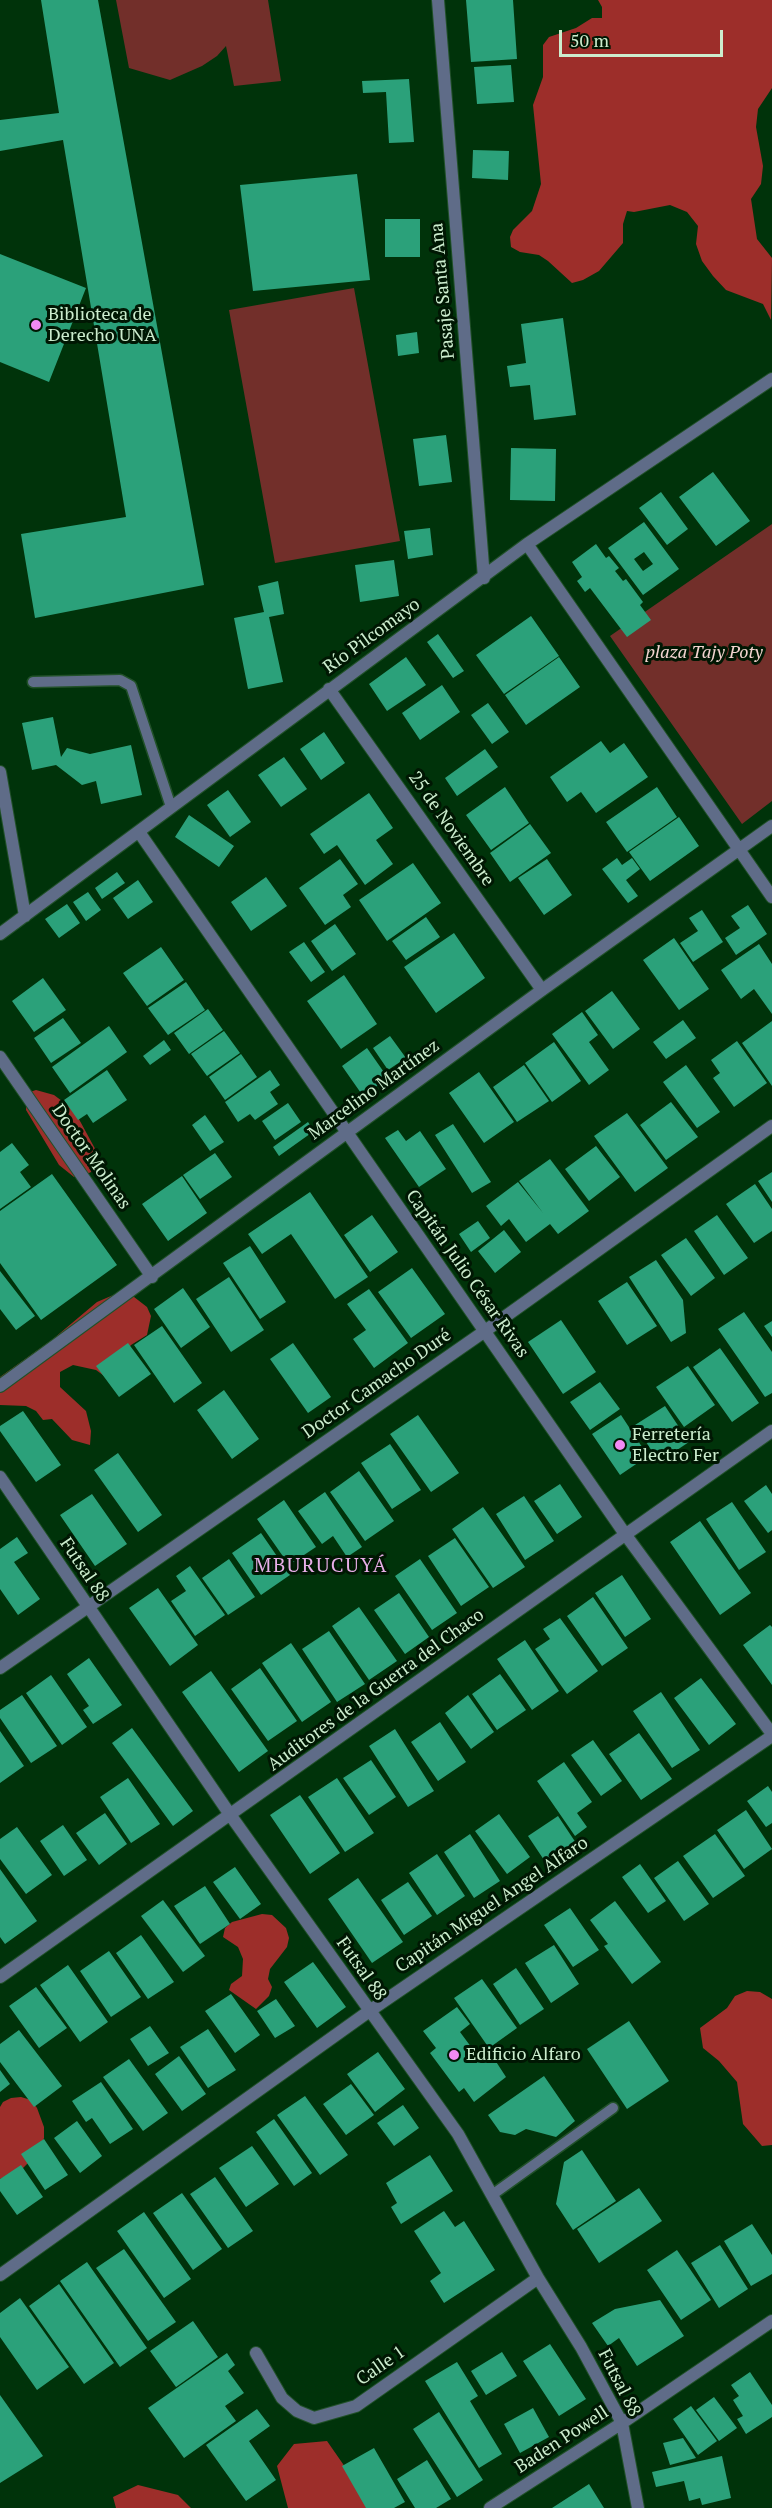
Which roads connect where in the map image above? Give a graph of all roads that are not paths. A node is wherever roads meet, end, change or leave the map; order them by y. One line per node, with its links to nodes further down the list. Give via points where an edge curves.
1 (438, 0): 4 (street, Pasaje Santa Ana)
2 (772, 379): 3 (street, Río Pilcomayo)
3 (527, 544): 4 (street, Río Pilcomayo); 11 (street)
4 (484, 578): 6 (street, Río Pilcomayo)
5 (33, 682): 8 (lane, via 120,680 131,686)
6 (329, 689): 8 (street, Río Pilcomayo); 15 (street, 25 de Noviembre)
7 (0, 772): 13 (street)
8 (171, 807): 10 (street, Río Pilcomayo)
9 (772, 826): 11 (street, Marcelino Martínez)
10 (139, 832): 13 (street, Río Pilcomayo); 18 (street, Capitán Julio César Rivas)
11 (738, 848): 12 (street); 15 (street, Marcelino Martínez)
12 (772, 897)
13 (25, 916): 14 (street, Río Pilcomayo)
14 (0, 934)
15 (543, 990): 18 (street, Marcelino Martínez)
16 (0, 1057): 19 (street, Doctor Molinas)
17 (772, 1126): 20 (street, Doctor Camacho Duré)
18 (345, 1133): 19 (street, Marcelino Martínez); 20 (street, Capitán Julio César Rivas)
19 (152, 1277): 21 (street, Marcelino Martínez)
20 (485, 1331): 24 (street, Capitán Julio César Rivas); 25 (street, Doctor Camacho Duré)
21 (0, 1386)
22 (772, 1431): 24 (street, Auditores de la Guerra del Chaco)
23 (0, 1477): 25 (street, Futsal 88)
24 (626, 1534): 27 (street, Capitán Julio César Rivas); 28 (street, Auditores de la Guerra del Chaco)
25 (88, 1607): 26 (street, Doctor Camacho Duré); 28 (street, Futsal 88)
26 (0, 1668)
27 (772, 1735): 30 (street, Capitán Miguel Angel Alfaro)
28 (231, 1816): 29 (street, Auditores de la Guerra del Chaco); 30 (street, Futsal 88)
29 (0, 1977)
30 (368, 2012): 32 (street, Futsal 88, via 458,2134); 33 (street, Capitán Miguel Angel Alfaro)
31 (613, 2108): 32 (lane)
32 (492, 2195): 34 (street, Futsal 88)
33 (0, 2275)
34 (537, 2278): 36 (street, Calle 1, via 356,2406 314,2418 297,2411 282,2398); 37 (street, Futsal 88, via 581,2347)
35 (772, 2321): 37 (street, Baden Powell)
36 (256, 2353)
37 (622, 2423): 38 (street, Baden Powell); 39 (street, Futsal 88)
38 (490, 2508)
39 (638, 2508)

